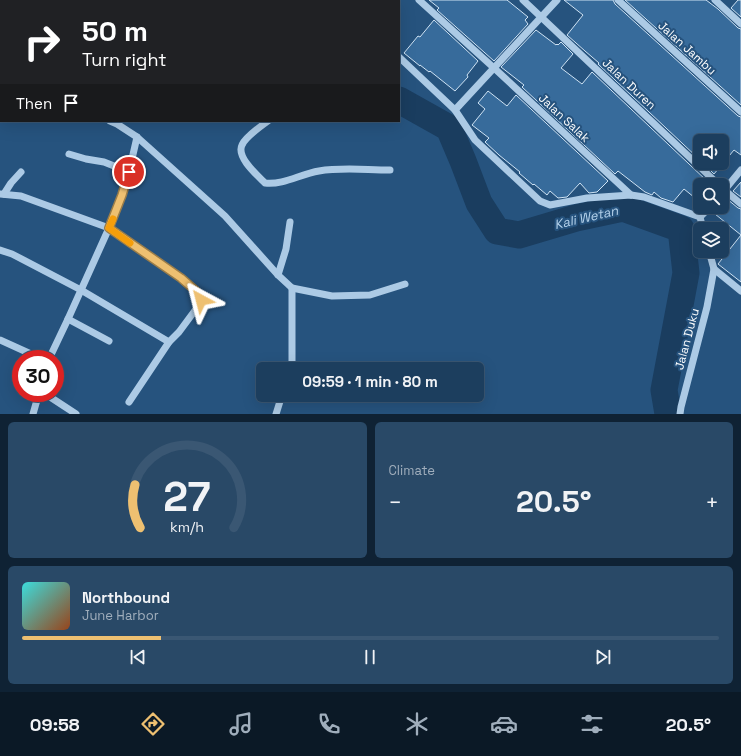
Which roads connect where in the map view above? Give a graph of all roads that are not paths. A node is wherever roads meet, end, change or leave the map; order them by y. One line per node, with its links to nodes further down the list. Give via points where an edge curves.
1 (419, 0): 9 (street, Jalan Salak)
2 (524, 0): 6 (street, Jalan Duren)
3 (557, 0): 6 (street)
4 (618, 0): 11 (street, Jalan Jambu)
5 (715, 0): 7 (street)
6 (542, 16): 9 (street); 20 (street, Jalan Duren)
7 (741, 24)
8 (400, 58): 10 (street)
9 (494, 68): 10 (street); 23 (street, Jalan Salak)
10 (455, 110): 23 (street, via 475,140 540,201 550,205 587,198)
11 (741, 112)
12 (115, 122): 14 (street)
13 (267, 122): 16 (street, via 246,140 241,152 245,161 265,184 336,168)
14 (137, 137): 19 (street); 34 (street, via 225,216)
15 (69, 154): 19 (street, via 104,162)
16 (390, 170)
17 (741, 170): 21 (street)
18 (21, 172): 22 (street)
19 (129, 172): 30 (street)
20 (711, 178)
21 (729, 182)
22 (2, 194): 30 (street, via 21,196)
23 (631, 195): 27 (street, via 644,197)
24 (729, 195): 25 (street, Jalan Duren)
25 (741, 204)
26 (703, 214): 27 (street)
27 (700, 217): 29 (street)
28 (290, 222): 34 (street, via 286,249)
29 (701, 222)
30 (109, 228): 37 (street); 42 (street, via 181,278 199,296 199,305)
31 (0, 250): 37 (street)
32 (711, 258): 33 (street)
33 (714, 269): 38 (street); 53 (street, Jalan Duku)
34 (278, 275): 36 (street)
35 (405, 284): 36 (street, via 370,295 332,296)
36 (292, 288): 45 (street)
37 (81, 290): 39 (street); 42 (street)
38 (741, 291)
39 (68, 319): 41 (street); 44 (street)
40 (0, 340): 43 (street)
41 (109, 340)
42 (169, 342): 48 (street)
43 (22, 350)
44 (53, 350)
45 (292, 362)
46 (36, 402): 50 (street)
47 (58, 402): 51 (street)
48 (129, 402)
49 (280, 402): 52 (street)
50 (33, 414)
51 (76, 414)
52 (276, 414)
53 (680, 414)

